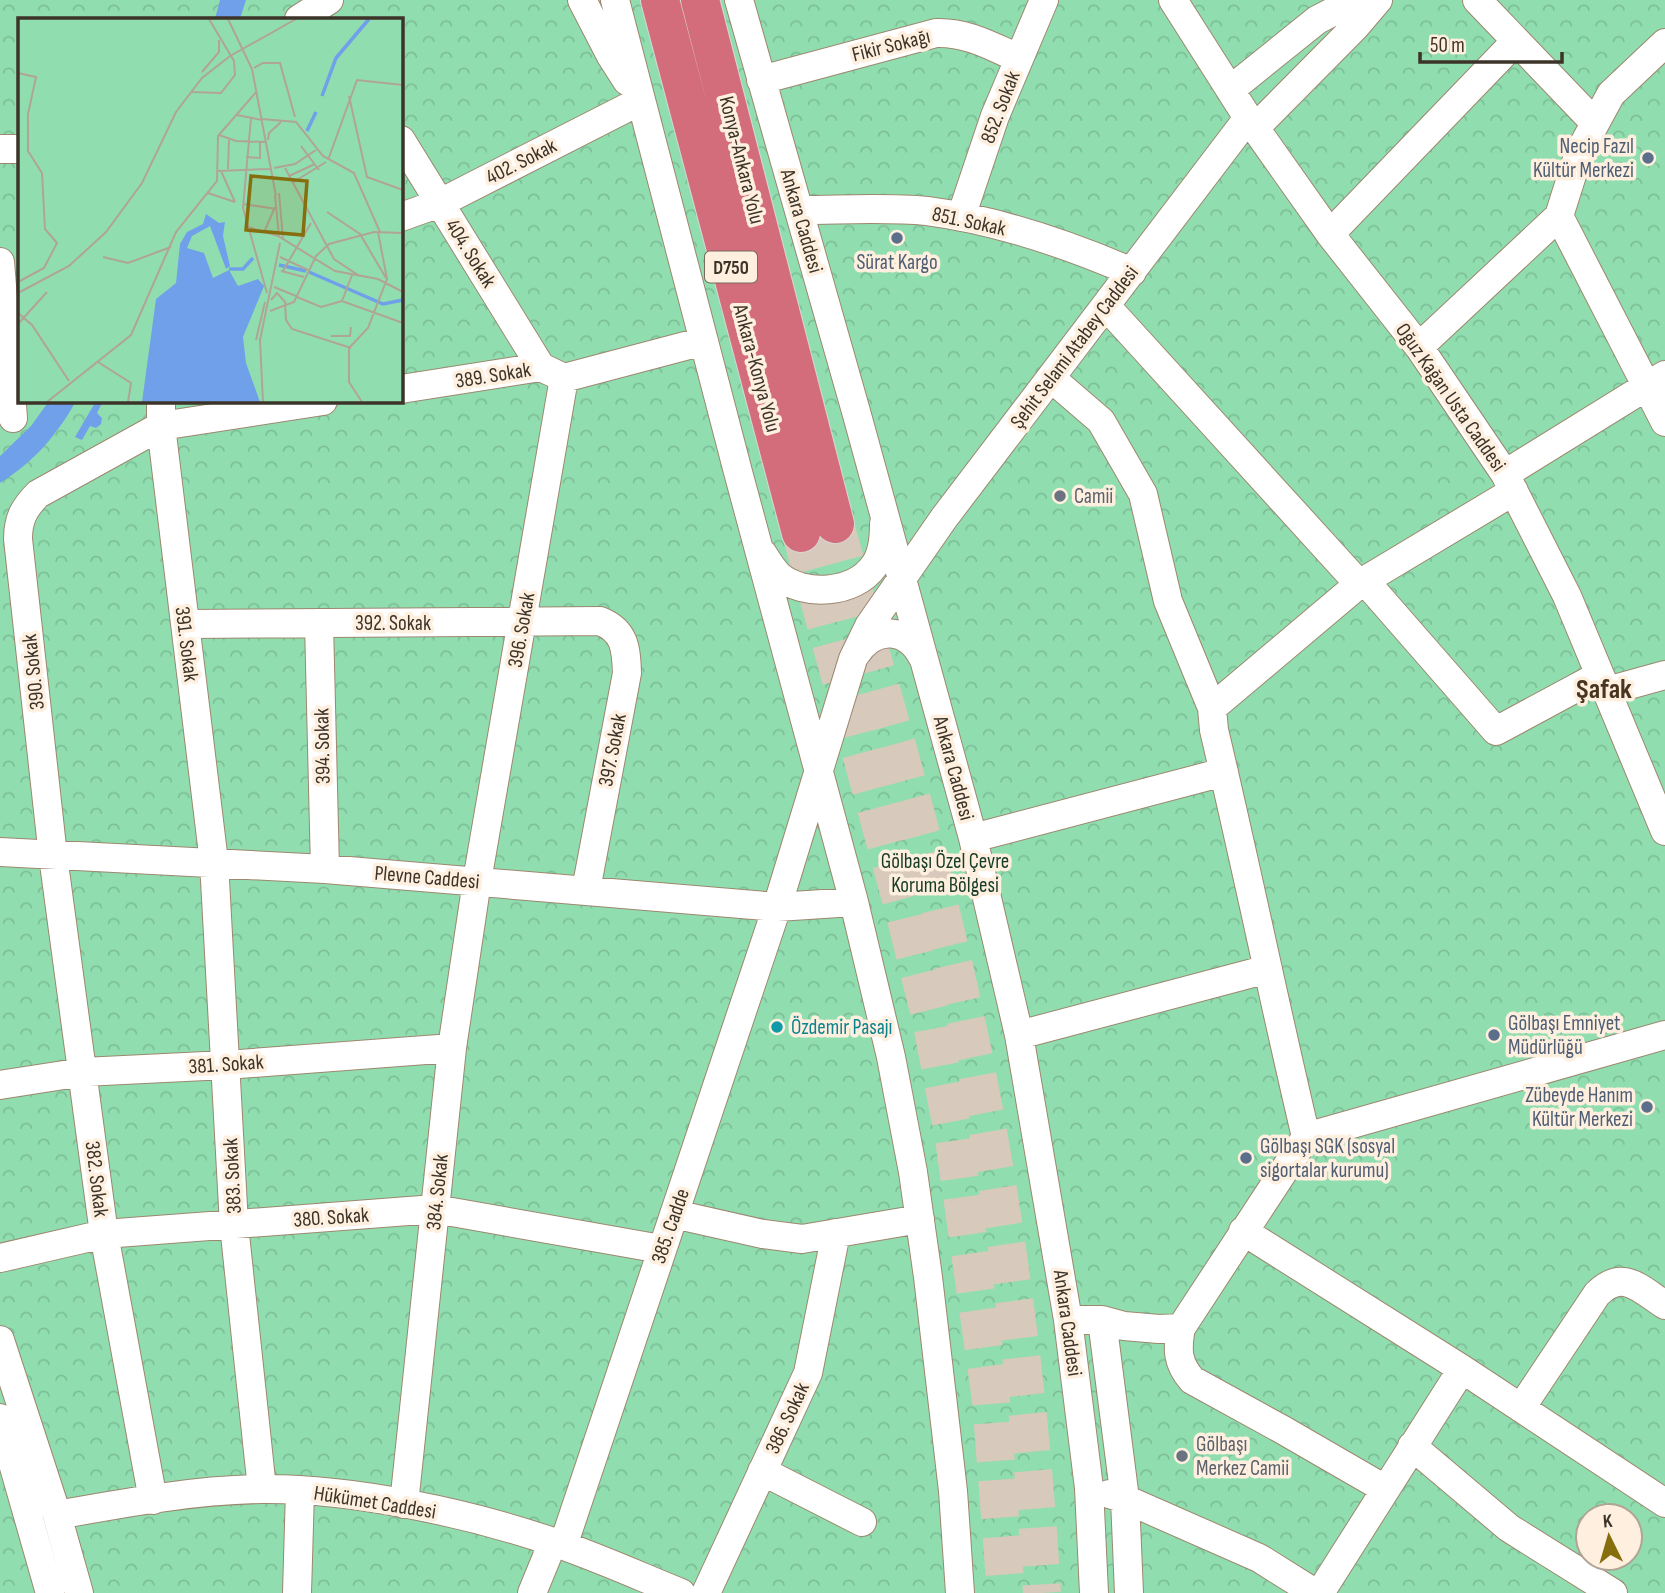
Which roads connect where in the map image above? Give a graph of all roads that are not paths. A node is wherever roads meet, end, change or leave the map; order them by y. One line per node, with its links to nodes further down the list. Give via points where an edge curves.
1 (582, 0): 18 (street)
2 (615, 0): 15 (street)
3 (622, 0): 15 (street)
4 (660, 0): 46 (highway, Ankara-Konya Yolu / D750)
5 (700, 0): 46 (highway, Konya-Ankara Yolu / D750)
6 (739, 0): 16 (street, Ankara Caddesi)
7 (1044, 0): 14 (street, 852. Sokak)
8 (1173, 0): 17 (street, Oğuz Kağan Usta Caddesi)
9 (1355, 0): 17 (street, via 1317,20)
10 (1378, 0): 19 (street, Şehit Selami Atabey Caddesi)
11 (1477, 0): 12 (street)
12 (1516, 41): 20 (street); 29 (street)
13 (1665, 43): 20 (street, via 1611,94)
14 (1018, 58): 16 (street, Fikir Sokağı, via 976,38 936,33); 28 (street, 852. Sokak)
15 (629, 59): 18 (street)
16 (761, 80): 25 (street, Ankara Caddesi)
17 (1230, 90): 19 (street, Oğuz Kağan Usta Caddesi)
18 (640, 101): 24 (street, 402. Sokak); 33 (street)
19 (1252, 122): 29 (street, Oğuz Kağan Usta Caddesi); 31 (street, Şehit Selami Atabey Caddesi)
20 (1595, 123): 26 (street, via 1579,153)
21 (402, 141): 24 (street, 404. Sokak)
22 (0, 149): 23 (street)
23 (18, 149)
24 (440, 203): 27 (street, 402. Sokak); 35 (street, 404. Sokak)
25 (799, 210): 28 (street, 851. Sokak, via 924,211); 44 (street, Ankara Caddesi)
26 (1559, 216): 34 (street); 37 (street)
27 (402, 217)
28 (961, 217): 31 (street, 851. Sokak, via 1047,239)
29 (1330, 234): 34 (street, Oğuz Kağan Usta Caddesi)
30 (0, 262): 41 (street)
31 (1132, 272): 32 (street, Şehit Selami Atabey Caddesi)
32 (1105, 306): 36 (street, Şehit Selami Atabey Caddesi); 49 (street)
33 (704, 341): 35 (street, 389. Sokak); 47 (street)
34 (1419, 347): 43 (street, Oğuz Kağan Usta Caddesi)
35 (553, 373): 38 (street, 389. Sokak); 51 (street, 396. Sokak)
36 (1051, 378): 45 (street, Şehit Selami Atabey Caddesi); 58 (street, via 1101,421 1143,494 1168,601)
37 (1656, 380): 42 (street); 43 (street)
38 (402, 389)
39 (310, 402): 40 (street)
40 (161, 413): 53 (street, 391. Sokak); 64 (street, 390. Sokak, via 38,494 18,525)
41 (13, 418)
42 (1665, 422)
43 (1510, 482): 49 (street); 57 (street, Oğuz Kağan Usta Caddesi)
44 (885, 518): 45 (street, via 898,530 912,534 928,531); 47 (street, via 882,549 873,568 858,582 833,589 787,581 771,567); 48 (street, Ankara Caddesi)
45 (944, 518): 48 (street, Şehit Selami Atabey Caddesi)
46 (818, 529)
47 (758, 545): 59 (street)
48 (901, 577): 54 (street, Şehit Selami Atabey Caddesi); 55 (street, Ankara Caddesi)
49 (1362, 582): 57 (street, via 1496,731); 58 (street)
50 (600, 621): 51 (street, 392. Sokak); 68 (street, 397. Sokak, via 619,631 627,673)
51 (522, 622): 52 (street, 392. Sokak); 67 (street, 396. Sokak)
52 (319, 623): 53 (street, 392. Sokak); 66 (street, 394. Sokak)
53 (185, 624): 65 (street, 391. Sokak)
54 (853, 659): 55 (street, via 870,640 895,634 915,643); 59 (street, Şehit Selami Atabey Caddesi)
55 (924, 661): 62 (street, Ankara Caddesi)
56 (1665, 675): 57 (street)
57 (1604, 683): 61 (street, Oğuz Kağan Usta Caddesi)
58 (1212, 708): 60 (street)
59 (819, 769): 69 (street); 70 (street, 385. Cadde)
60 (1224, 772): 62 (street); 71 (street)
61 (1665, 831)
62 (973, 838): 72 (street, Ankara Caddesi)
63 (0, 852): 64 (street, Plevne Caddesi)
64 (53, 856): 65 (street, Plevne Caddesi); 76 (street, 382. Sokak)
65 (214, 862): 66 (street, Plevne Caddesi); 75 (street, 383. Sokak)
66 (325, 869): 67 (street, Plevne Caddesi)
67 (477, 881): 68 (street, Plevne Caddesi); 74 (street, 384. Sokak)
68 (586, 890): 70 (street, Plevne Caddesi)
69 (854, 902): 70 (street, Plevne Caddesi); 81 (street, via 891,1058)
70 (777, 906): 80 (street, 385. Cadde)
71 (1268, 969): 72 (street); 78 (street)
72 (1019, 1035): 89 (street, Ankara Caddesi)
73 (1665, 1035): 78 (street)
74 (452, 1048): 75 (street, 381. Sokak); 79 (street, 384. Sokak)
75 (226, 1065): 76 (street, 381. Sokak); 82 (street, 383. Sokak)
76 (83, 1072): 77 (street, 381. Sokak); 85 (street, 382. Sokak)
77 (0, 1085)
78 (1306, 1137): 83 (street)
79 (435, 1209): 82 (street, 380. Sokak); 86 (street, 380. Sokak); 105 (street, 384. Sokak)
80 (674, 1214): 84 (street, via 776,1236 802,1239); 86 (street, 385. Cadde)
81 (920, 1219): 84 (street); 115 (street, via 952,1478)
82 (234, 1225): 85 (street, 380. Sokak); 99 (street, 383. Sokak)
83 (1243, 1231): 91 (street); 93 (street)
84 (836, 1233): 97 (street, 386. Sokak, via 808,1373)
85 (104, 1234): 87 (street, 380. Sokak); 103 (street, 382. Sokak)
86 (662, 1249): 108 (street, 385. Cadde)
87 (0, 1258)
88 (1665, 1305): 94 (street, via 1629,1282 1606,1285)
89 (1068, 1320): 90 (street); 98 (street, Ankara Caddesi)
90 (1102, 1320): 91 (street, via 1124,1326); 102 (street)
91 (1181, 1328): 100 (street, via 1177,1349 1181,1369 1192,1380)
92 (0, 1340): 106 (street)
93 (1462, 1369): 94 (street); 96 (street)
94 (1521, 1408): 104 (street)
95 (0, 1418): 109 (street)
96 (1412, 1446): 100 (street); 120 (street, via 1509,1528)
97 (762, 1471): 107 (street); 114 (street, 386. Sokak)
98 (1089, 1488): 102 (street); 116 (street, Ankara Caddesi)
99 (262, 1489): 101 (street, Hükümet Caddesi); 103 (street, Hükümet Caddesi)
100 (1385, 1489): 119 (street)
101 (300, 1491): 105 (street, Hükümet Caddesi); 111 (street)
102 (1125, 1499): 117 (street); 118 (street, via 1259,1558)
103 (153, 1500): 106 (street, Hükümet Caddesi)
104 (1665, 1503)
105 (404, 1504): 108 (street, Hükümet Caddesi)
106 (57, 1515): 110 (street)
107 (862, 1522)
108 (558, 1544): 112 (street, 385. Cadde); 113 (street, Hükümet Caddesi)
109 (44, 1592)
110 (79, 1593)
111 (297, 1593)
112 (532, 1593)
113 (681, 1593)
114 (706, 1593)
115 (960, 1593)
116 (1094, 1593)
117 (1129, 1593)
118 (1315, 1593)
119 (1320, 1593)
120 (1613, 1593)

